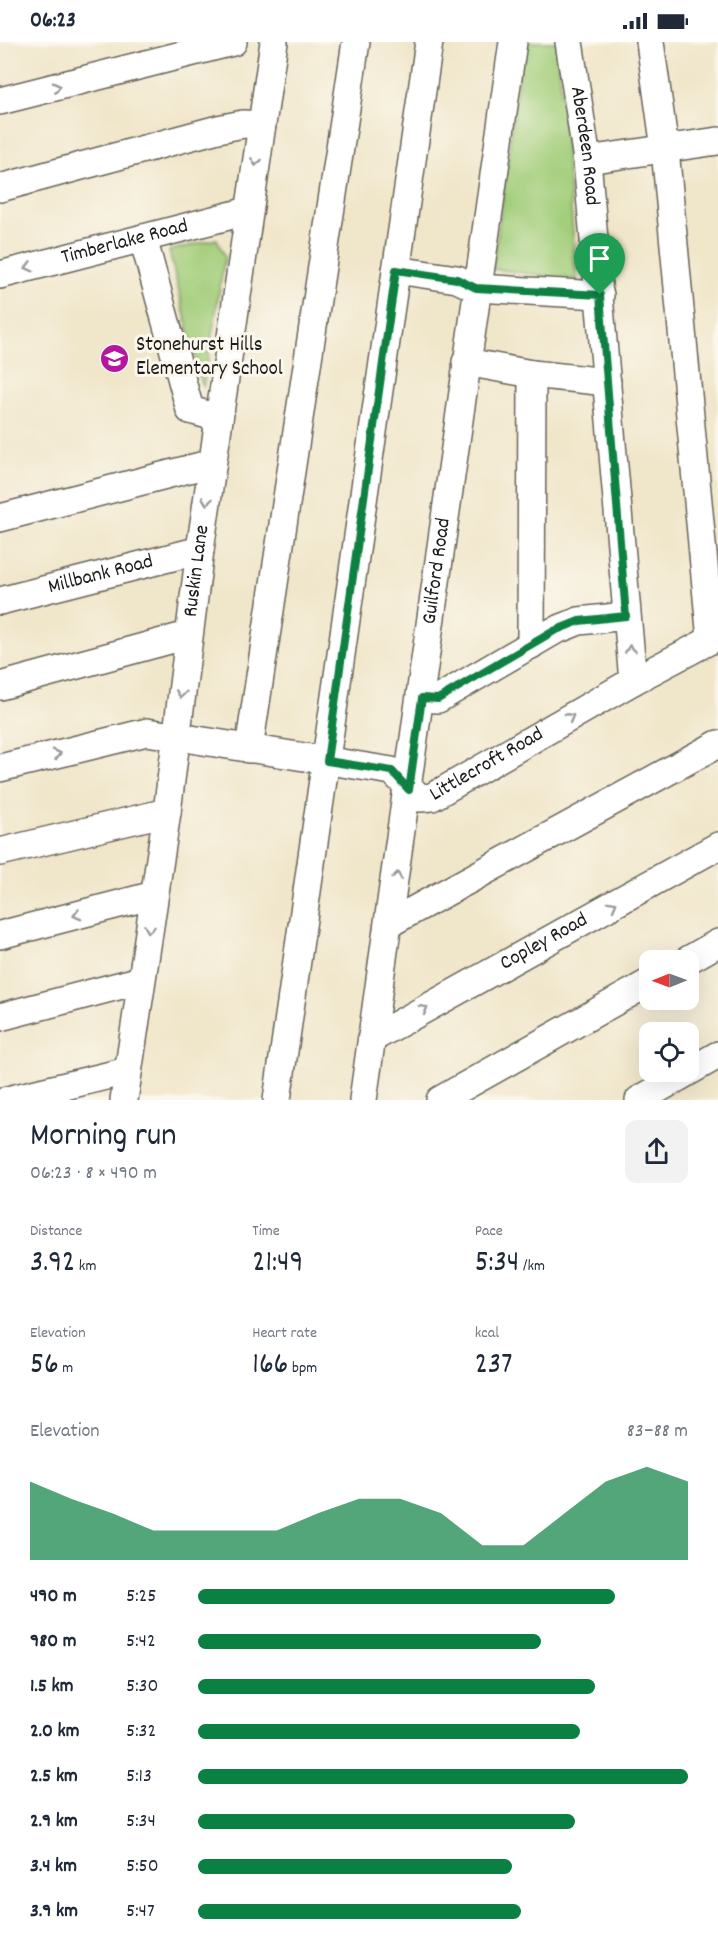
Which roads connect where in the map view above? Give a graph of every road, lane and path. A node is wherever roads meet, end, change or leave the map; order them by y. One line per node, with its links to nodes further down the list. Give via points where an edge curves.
1 (233, 42): 8 (street, one-way to 1)
2 (274, 42): 9 (street, Ruskin Lane)
3 (356, 42): 37 (street)
4 (429, 42): 16 (street)
5 (513, 42): 18 (street, Guilford Road)
6 (569, 42): 12 (street, Aberdeen Road)
7 (651, 42): 11 (street)
8 (0, 101)
9 (262, 125): 13 (street, via 218,129); 14 (street, Ruskin Lane, one-way to 14)
10 (718, 141): 11 (street)
11 (665, 149): 12 (street); 30 (street)
12 (587, 160): 19 (street, Aberdeen Road)
13 (0, 188)
14 (248, 211): 15 (street, Timberlake Road); 23 (street, Ruskin Lane)
15 (143, 238): 17 (street, Timberlake Road, one-way to 17); 23 (street, via 190,410)
16 (396, 270): 18 (street, via 457,279); 38 (street)
17 (0, 275)
18 (476, 288): 19 (street); 20 (street, Guilford Road)
19 (600, 295): 22 (street, Aberdeen Road)
20 (466, 362): 21 (street); 34 (street, Guilford Road)
21 (532, 374): 22 (street); 31 (street)
22 (607, 382): 28 (street, Aberdeen Road)
23 (219, 418): 24 (street, Ruskin Lane)
24 (212, 463): 25 (street); 26 (street, Ruskin Lane, one-way to 26)
25 (0, 518)
26 (200, 550): 27 (street, Millbank Road); 29 (street, Ruskin Lane)
27 (0, 601)
28 (626, 616): 31 (street, via 579,621); 32 (street, Aberdeen Road, one-way to 28)
29 (188, 635): 33 (street); 35 (street, Ruskin Lane, one-way to 35)
30 (715, 638): 32 (street, Littlecroft Road)
31 (531, 645): 34 (street, via 438,699)
32 (633, 681): 40 (street, Littlecroft Road, one-way to 32, via 420,798 432,797)
33 (0, 686)
34 (422, 698): 40 (street, Guilford Road)
35 (175, 738): 37 (street, Littlecroft Road); 39 (street, Littlecroft Road, one-way to 35, via 147,732); 41 (street, Ruskin Lane)
36 (718, 744): 45 (street)
37 (249, 749): 38 (street, Littlecroft Road)
38 (327, 761): 40 (street, Littlecroft Road, via 392,771); 58 (street)
39 (0, 768)
40 (409, 790): 45 (street, Guilford Road, one-way to 40)
41 (167, 812): 43 (street); 44 (street, Ruskin Lane)
42 (718, 846): 52 (street, Copley Road, one-way to 42)
43 (0, 852)
44 (154, 895): 46 (street, one-way to 46); 49 (street, Ruskin Lane, one-way to 49)
45 (390, 923): 52 (street, Guilford Road)
46 (0, 935)
47 (718, 943): 48 (street)
48 (699, 954)
49 (141, 980): 51 (street); 54 (street, Ruskin Lane)
50 (639, 988): 59 (street)
51 (0, 1017)
52 (373, 1038): 55 (street, Guilford Road)
53 (718, 1055): 60 (street)
54 (127, 1071): 56 (street); 57 (street, Ruskin Lane)
55 (364, 1099)
56 (7, 1100)
57 (124, 1100)
58 (277, 1100)
59 (440, 1100)
60 (639, 1100)

